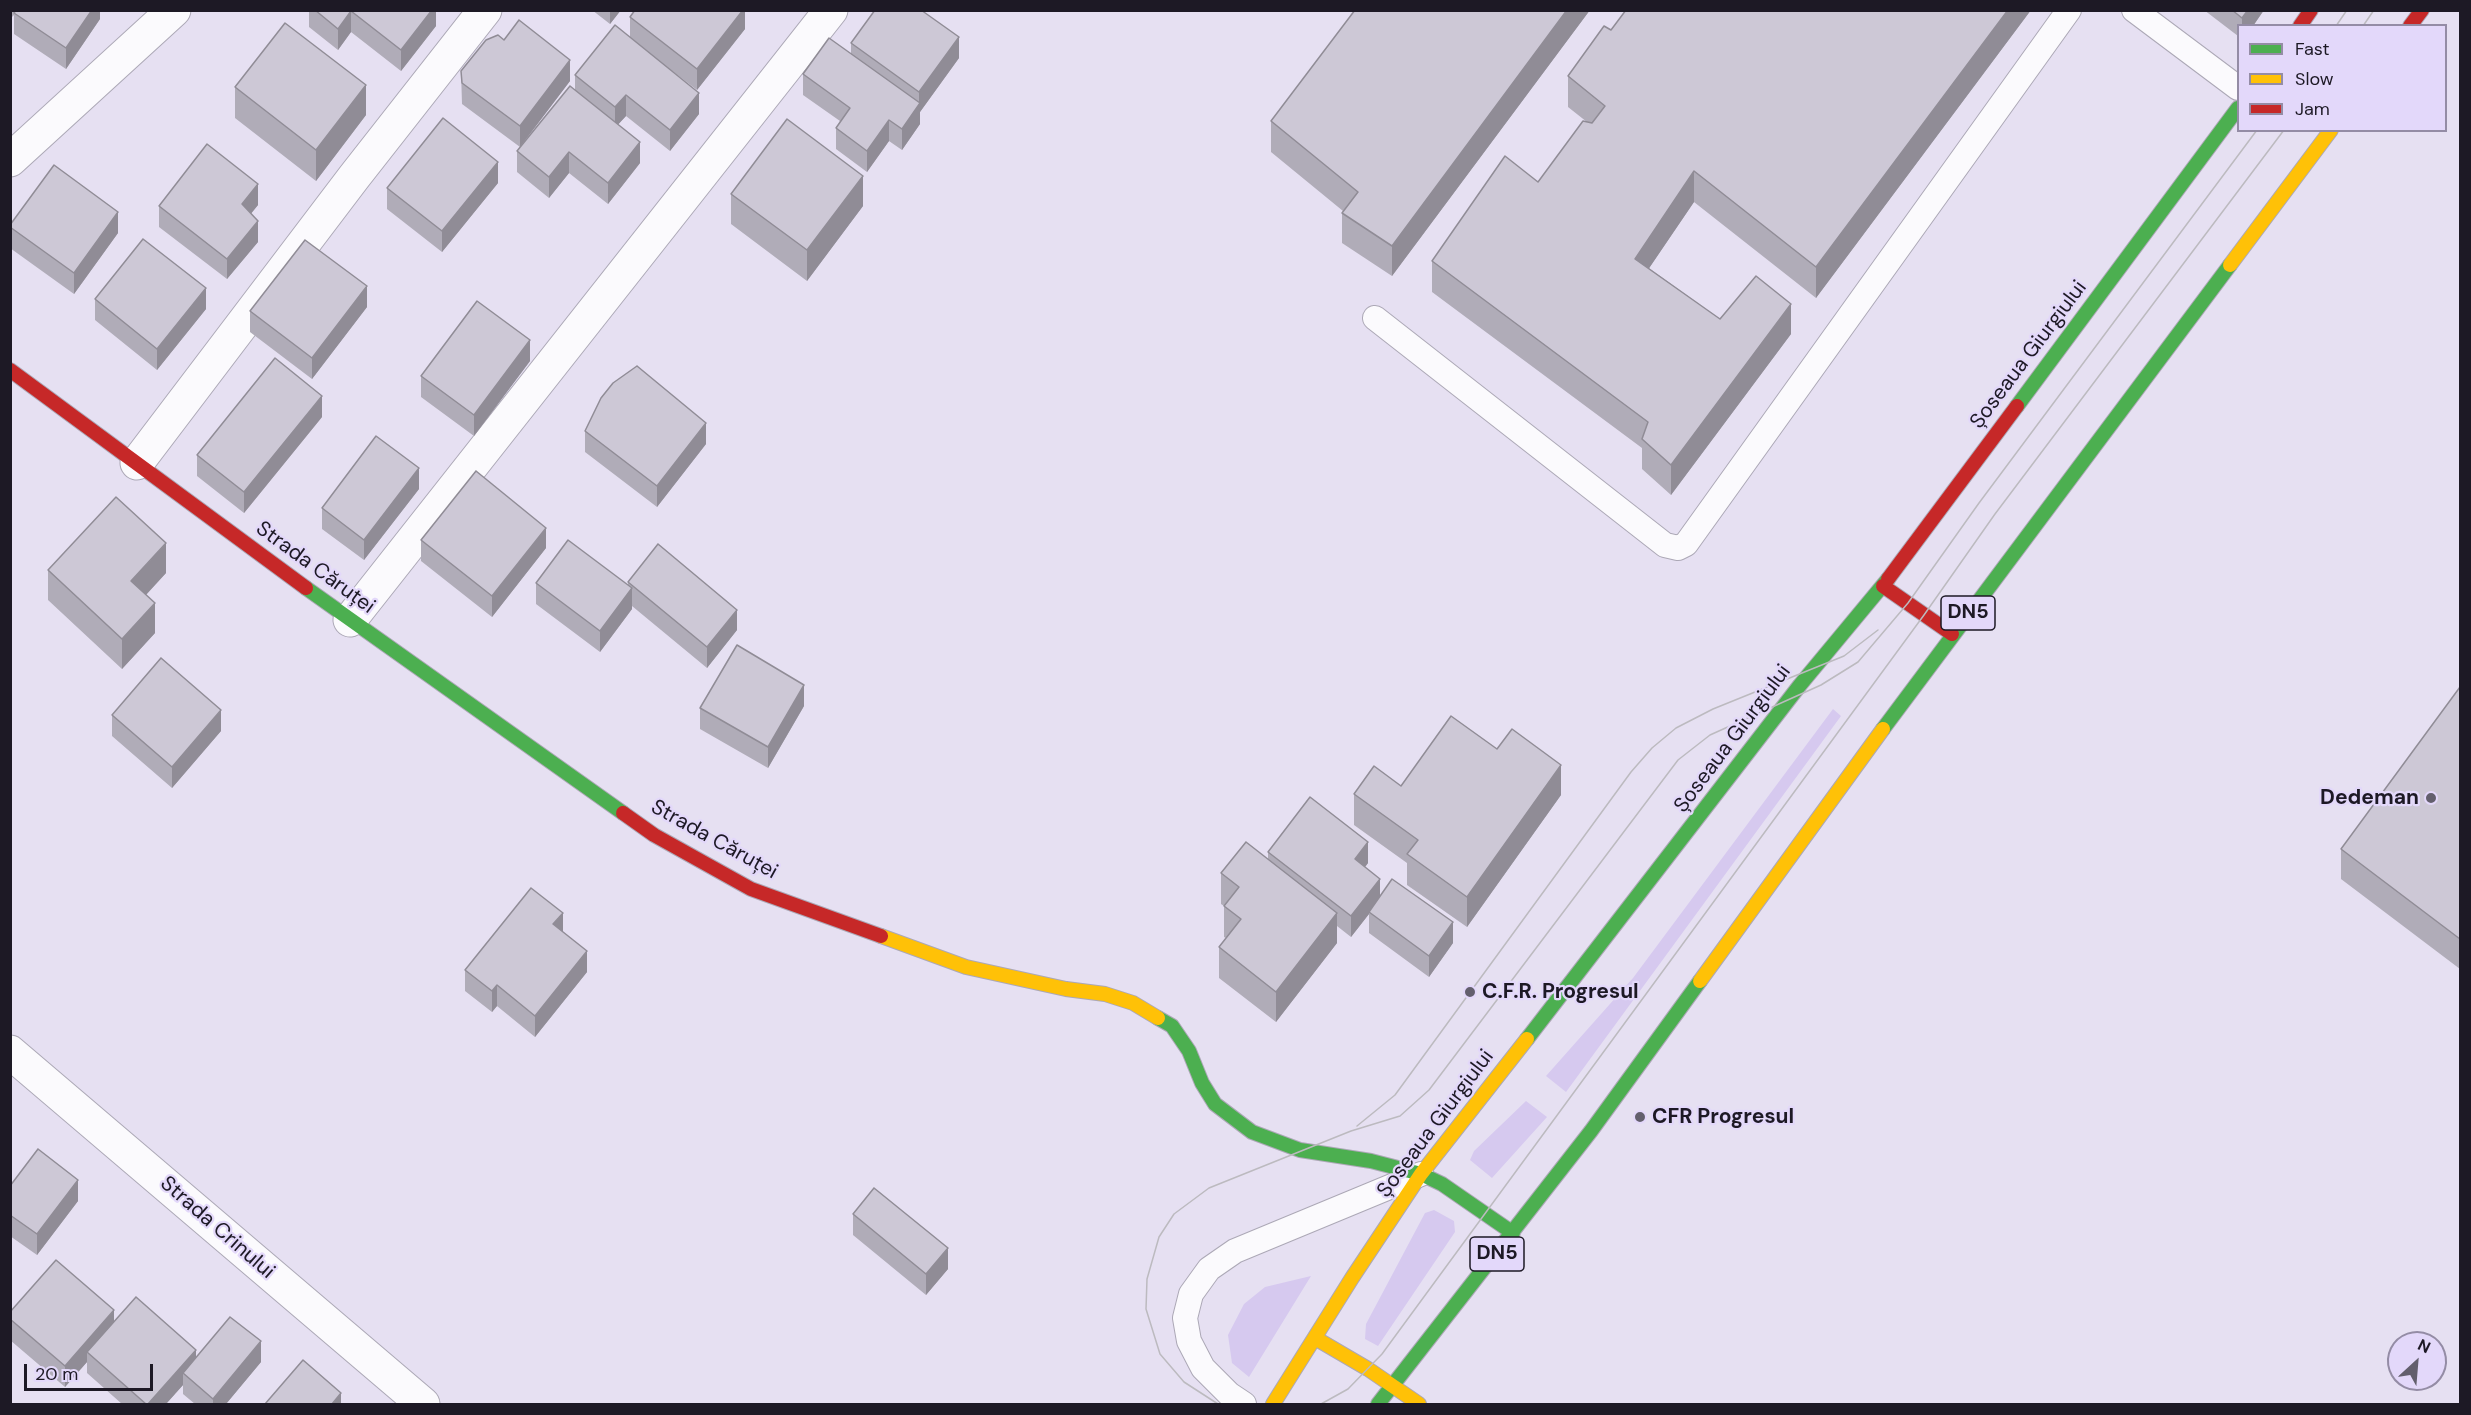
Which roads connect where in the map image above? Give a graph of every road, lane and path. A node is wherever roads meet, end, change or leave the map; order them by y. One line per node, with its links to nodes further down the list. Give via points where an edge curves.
1 (174, 10): 13 (street)
2 (485, 10): 16 (street)
3 (831, 10): 18 (street)
4 (2069, 10): 14 (lane, via 1686,544 1678,548 1665,545)
5 (2134, 10): 10 (lane)
6 (2311, 10): 8 (main road)
7 (2422, 10): 9 (main road)
8 (2301, 24)
9 (2412, 24)
10 (2237, 87)
11 (2237, 109): 17 (main road, Șoseaua Giurgiului)
12 (2329, 132): 19 (main road, DN5)
13 (10, 160)
14 (1375, 318)
15 (10, 370): 16 (main road, Strada Căruței)
16 (137, 463): 18 (main road, Strada Căruței)
17 (1883, 586): 19 (main road); 21 (main road, Șoseaua Giurgiului, via 1800,685)
18 (350, 620): 21 (main road, Strada Căruței, via 654,835 751,889 966,967 1105,994 1133,1004 1172,1026 1215,1104 1252,1132 1300,1150)
19 (1952, 634): 22 (main road, DN5)
20 (10, 1052): 25 (street, Strada Crinului)
21 (1421, 1173): 22 (main road, Strada Căruței); 23 (main road, Șoseaua Giurgiului); 26 (lane, via 1235,1251 1209,1269 1191,1294 1185,1318 1189,1341 1203,1368 1229,1395)
22 (1513, 1233): 24 (main road, DN5)
23 (1316, 1338): 24 (main road); 27 (main road, Șoseaua Giurgiului)
24 (1393, 1385): 28 (main road, DN5); 29 (main road)
25 (423, 1404)
26 (1244, 1404)
27 (1273, 1404)
28 (1378, 1404)
29 (1419, 1404)

